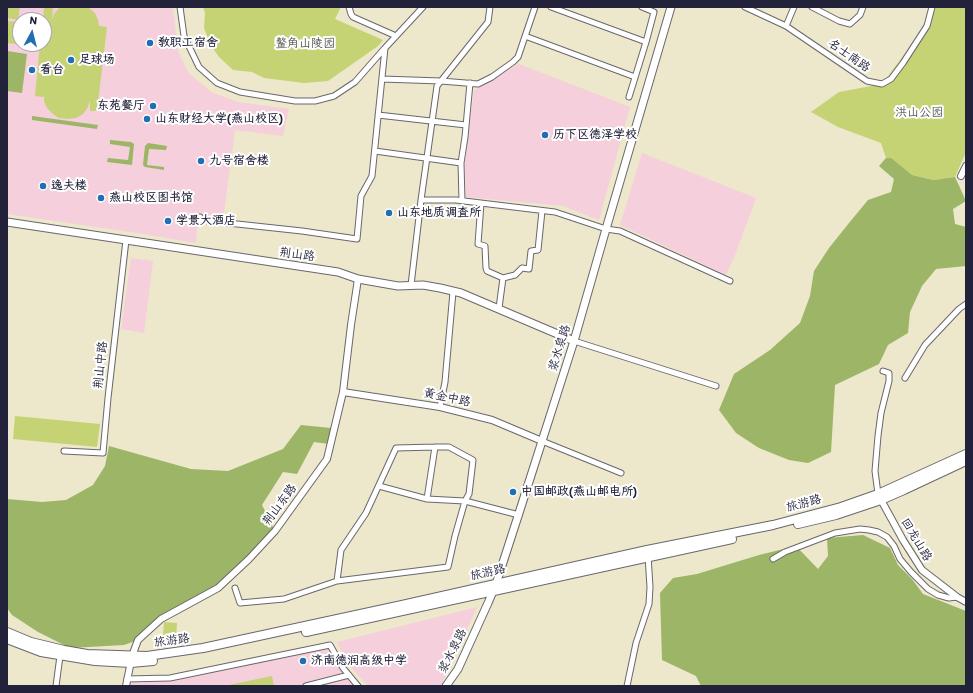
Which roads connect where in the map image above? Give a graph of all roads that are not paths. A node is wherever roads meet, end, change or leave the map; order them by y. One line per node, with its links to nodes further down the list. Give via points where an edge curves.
1 (180, 7): 18 (street, via 184,36 199,67 217,83 240,92 295,101 315,101 334,96 355,82)
2 (349, 7): 15 (street, via 353,17)
3 (423, 7): 15 (street)
4 (490, 7): 21 (street, via 488,22)
5 (535, 7): 16 (street)
6 (552, 7): 17 (street)
7 (642, 7): 17 (street, via 654,12)
8 (671, 7): 38 (main road, 浆水泉路)
9 (745, 7): 14 (street, 名士南路)
10 (794, 7): 14 (street)
11 (812, 7): 12 (street, via 850,24 860,15)
12 (863, 7)
13 (932, 7): 14 (street, 名士南路, via 927,26 911,51 891,79 882,84 867,81)
14 (786, 26)
15 (396, 36): 18 (street)
16 (525, 36): 19 (street); 22 (street, via 518,57 513,62 478,84)
17 (646, 42): 19 (street)
18 (385, 48): 20 (street)
19 (635, 77): 23 (street)
20 (382, 79): 21 (street); 24 (street)
21 (441, 81): 22 (street); 25 (street, via 437,86)
22 (470, 83): 26 (street)
23 (629, 96)
24 (378, 114): 25 (street); 27 (street)
25 (432, 122): 26 (street); 28 (street)
26 (466, 125): 29 (street)
27 (375, 151): 28 (street); 36 (street, via 372,176 361,196 357,239 200,220)
28 (427, 159): 29 (street); 32 (street)
29 (461, 163): 33 (street)
30 (966, 166): 31 (street)
31 (961, 176)
32 (421, 200): 33 (street); 43 (street)
33 (462, 201): 34 (street)
34 (481, 203): 35 (street); 40 (street, via 478,244 485,246 487,271)
35 (542, 211): 38 (street, via 555,212); 40 (street, via 538,250 531,251 529,269 522,268 515,275)
36 (200, 217)
37 (7, 222): 39 (main road, 荆山路)
38 (606, 229): 42 (street, via 620,231); 47 (main road, 浆水泉路)
39 (126, 240): 41 (main road, 荆山路, via 338,272); 55 (street, 荆山中路, via 103,453)
40 (503, 278): 46 (street)
41 (358, 279): 43 (main road, 荆山路, via 398,286); 51 (street, 荆山东路)
42 (730, 281)
43 (411, 285): 44 (main road, 荆山路)
44 (453, 292): 46 (main road, 荆山路); 52 (street, via 445,382)
45 (966, 304): 49 (street, via 925,345)
46 (498, 308): 47 (main road, 荆山路)
47 (574, 342): 50 (street); 53 (main road, 浆水泉路)
48 (883, 371): 60 (street, via 889,373 889,381 878,436 875,472)
49 (904, 378)
50 (716, 386)
51 (343, 392): 52 (street, 黄金中路); 74 (street, 荆山东路, via 327,459 276,531 218,588 161,619 138,640)
52 (440, 407): 53 (street, 黄金中路, via 492,420)
53 (542, 441): 58 (street); 63 (main road, 浆水泉路)
54 (435, 447): 59 (street, via 396,448); 61 (street); 62 (street, via 450,447 473,460 469,494)
55 (64, 451)
56 (966, 454): 60 (main road, 旅游路)
57 (966, 461): 60 (main road, 旅游路, via 904,490)
58 (620, 473)
59 (379, 486): 61 (street); 66 (street, via 366,512 341,550)
60 (879, 497): 64 (main road, 旅游路, via 836,515); 69 (street, 回龙山路, via 922,570)
61 (427, 499): 62 (street)
62 (465, 502): 63 (street); 66 (street, via 448,567)
63 (519, 515): 67 (main road, 浆水泉路)
64 (648, 553): 67 (main road, 旅游路); 82 (street, via 649,604 636,643)
65 (773, 559): 69 (street, via 785,552 835,534 860,529 870,530 887,537 900,559 928,589 938,596)
66 (337, 581): 68 (street, via 284,599 240,603)
67 (494, 587): 74 (main road, 旅游路, via 390,614 203,654); 81 (main road, 浆水泉路, via 458,669)
68 (235, 588)
69 (957, 597): 70 (street, 回龙山路)
70 (966, 602)
71 (7, 632): 74 (main road, 旅游路, via 31,642 64,650)
72 (7, 639): 73 (main road, 旅游路)
73 (60, 656): 74 (main road, 旅游路, via 95,661); 77 (street)
74 (132, 659): 76 (street, 荆山东路)
75 (349, 675): 76 (street, via 330,645 170,678); 79 (street); 80 (street)
76 (127, 679): 78 (street, 荆山东路)
77 (56, 686)
78 (126, 686)
79 (306, 686)
80 (358, 686)
81 (446, 686)
82 (627, 686)

